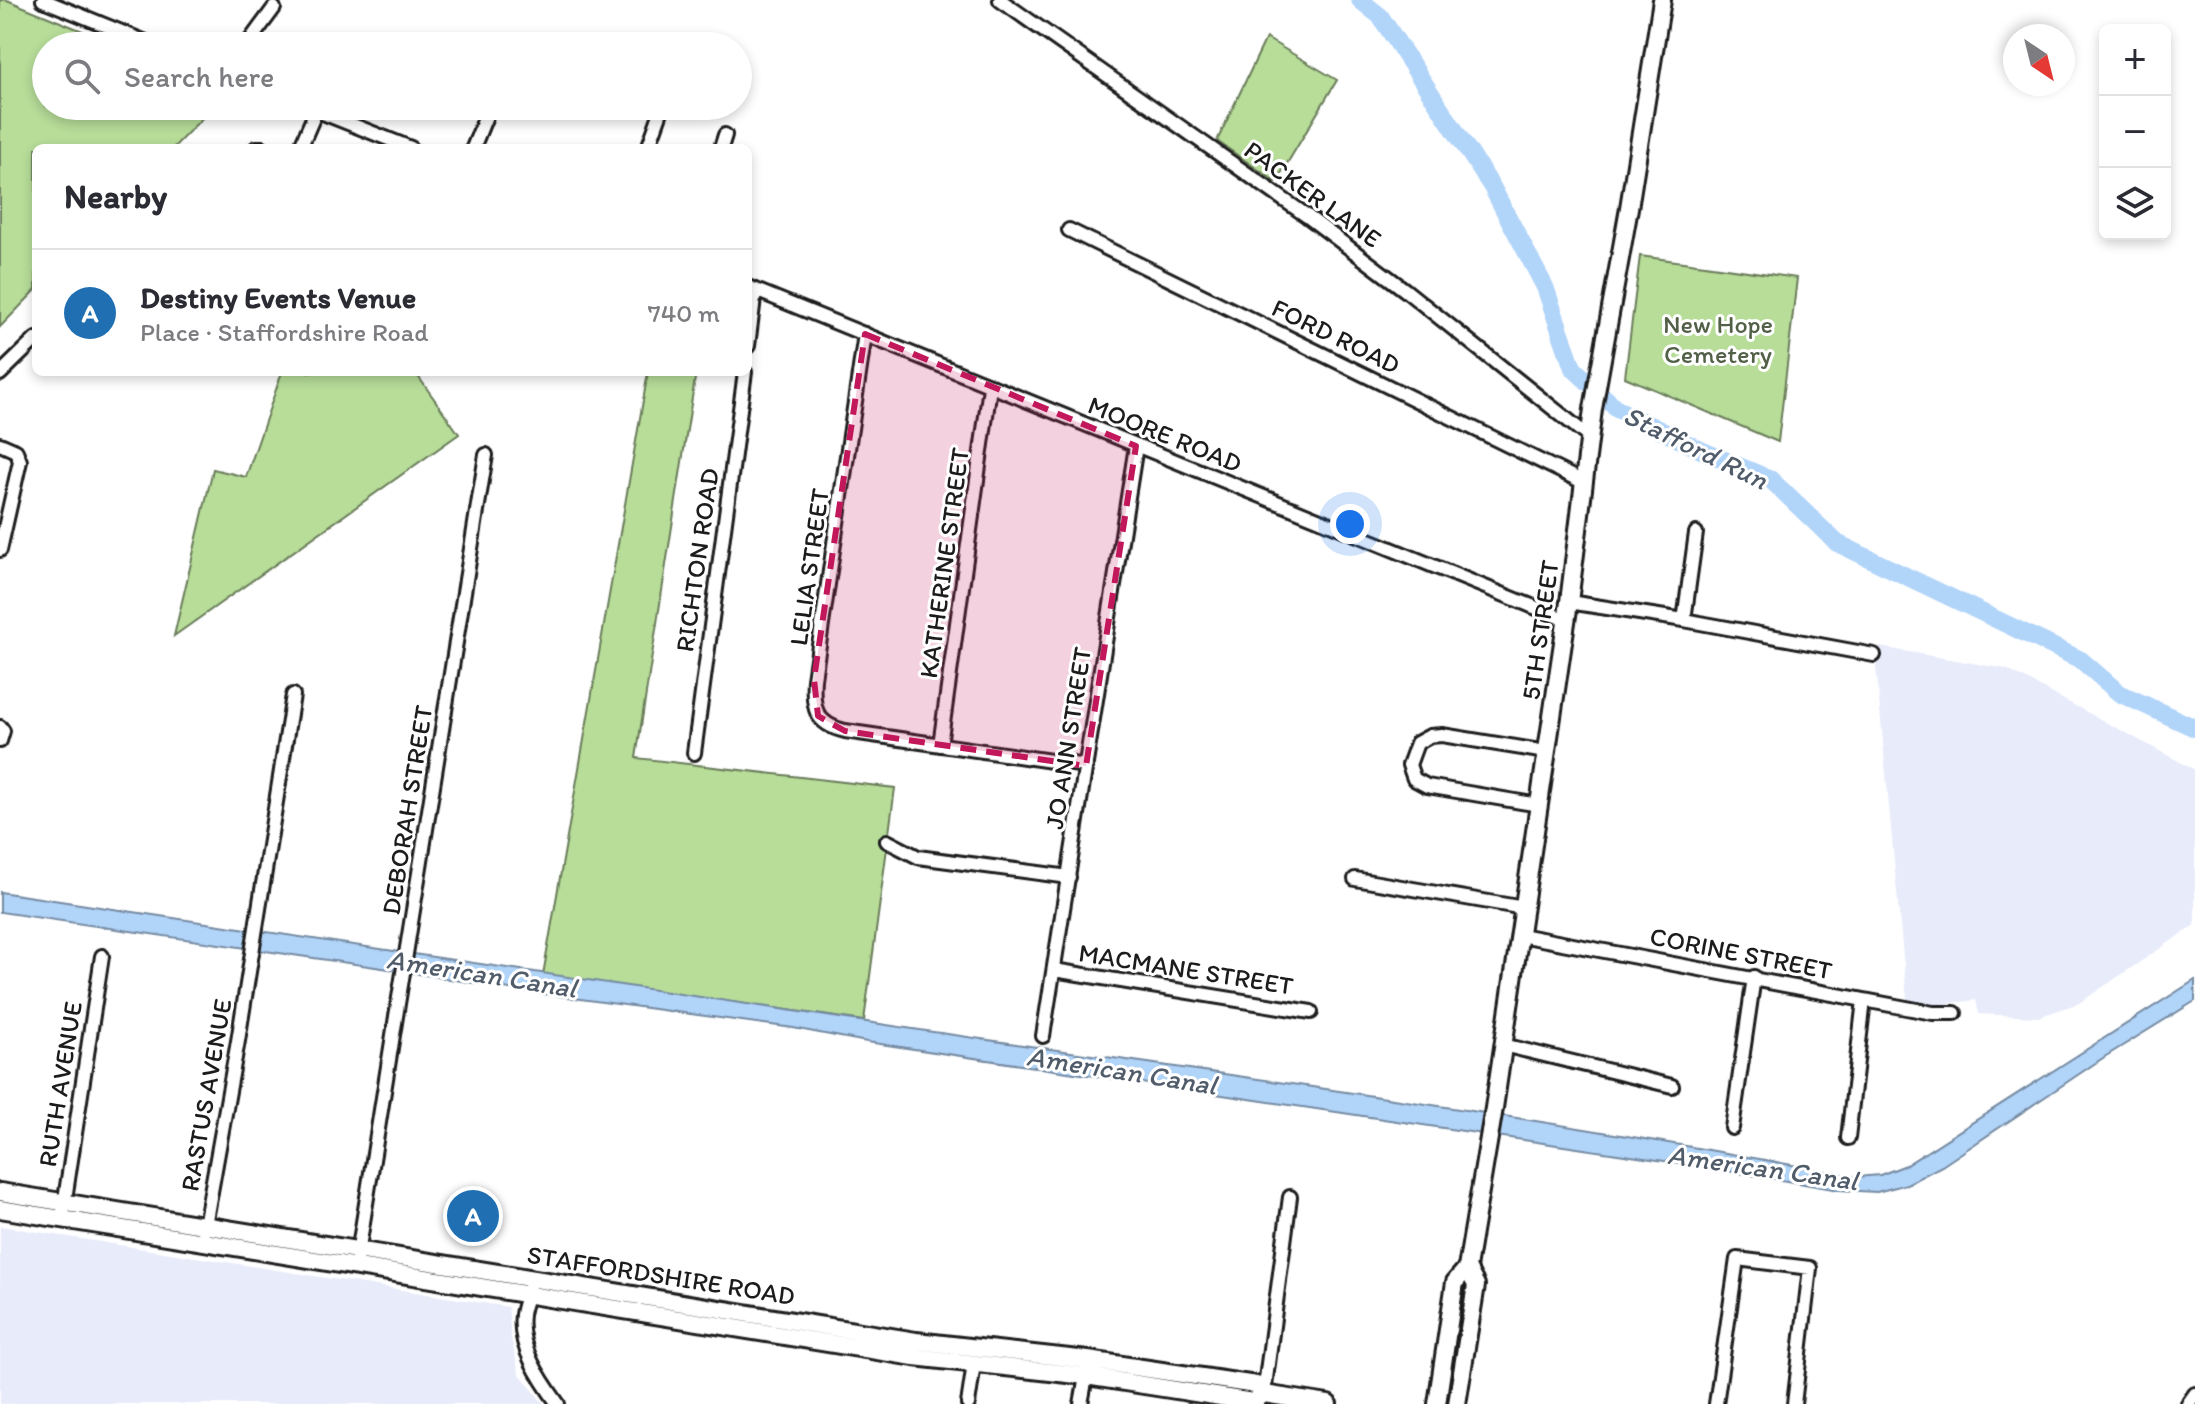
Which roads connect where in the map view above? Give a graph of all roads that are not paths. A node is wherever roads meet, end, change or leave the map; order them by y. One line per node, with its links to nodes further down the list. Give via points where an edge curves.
1 (43, 0): 5 (street)
2 (1000, 0): 22 (street, PACKER LANE, via 1307,216)
3 (1662, 0): 22 (main road, 5TH STREET)
4 (274, 8): 6 (street)
5 (122, 32)
6 (256, 32)
7 (307, 120): 11 (street)
8 (340, 120): 12 (street)
9 (484, 120): 13 (street)
10 (658, 120): 14 (street)
11 (301, 144)
12 (401, 144)
13 (475, 144)
14 (649, 144)
15 (1069, 230): 26 (street, FORD ROAD)
16 (752, 289): 17 (street, MOORE ROAD)
17 (865, 334): 21 (street, MOORE ROAD); 36 (street, LELIA STREET, via 813,701 818,716 833,728)
18 (32, 343): 19 (street)
19 (0, 374)
20 (744, 376): 38 (street, RICHTON ROAD)
21 (990, 387): 24 (street, MOORE ROAD); 36 (street, KATHERINE STREET)
22 (1589, 437): 26 (main road, 5TH STREET)
23 (0, 444): 28 (street, via 16,451 20,461)
24 (1136, 446): 30 (street, MOORE ROAD); 39 (street, JO ANN STREET)
25 (486, 455): 62 (street, DEBORAH STREET)
26 (1583, 482): 29 (main road, 5TH STREET)
27 (1696, 533): 31 (street)
28 (0, 550)
29 (1569, 602): 30 (main road, 5TH STREET); 31 (street)
30 (1566, 620): 37 (main road, 5TH STREET)
31 (1684, 620): 32 (street)
32 (1874, 655)
33 (293, 695): 61 (street, RASTUS AVENUE)
34 (0, 727): 35 (street)
35 (0, 741)
36 (940, 745): 39 (street, LELIA STREET)
37 (1546, 752): 40 (main road, 5TH STREET); 40 (street, via 1430,736 1417,743 1409,765 1414,779 1427,786)
38 (694, 753)
39 (1086, 766): 42 (street, JO ANN STREET)
40 (1539, 805): 44 (main road, 5TH STREET)
41 (887, 841): 42 (street, via 918,857)
42 (1069, 877): 47 (street, JO ANN STREET)
43 (1355, 879): 44 (street)
44 (1524, 908): 45 (main road, 5TH STREET)
45 (1520, 935): 48 (street, CORINE STREET); 53 (main road, 5TH STREET)
46 (102, 956): 60 (street, RUTH AVENUE)
47 (1054, 970): 50 (street, MACMANE STREET); 52 (street, JO ANN STREET)
48 (1754, 977): 49 (street, CORINE STREET); 55 (street)
49 (1864, 1000): 51 (street, CORINE STREET); 56 (street)
50 (1311, 1012)
51 (1955, 1013)
52 (1043, 1036)
53 (1503, 1045): 54 (street); 63 (main road, 5TH STREET)
54 (1672, 1086)
55 (1732, 1128)
56 (1848, 1138)
57 (0, 1192): 60 (main road, STAFFORDSHIRE ROAD)
58 (1290, 1197): 69 (street)
59 (0, 1209): 60 (main road, STAFFORDSHIRE ROAD)
60 (63, 1211): 61 (main road, STAFFORDSHIRE ROAD)
61 (203, 1234): 62 (main road, STAFFORDSHIRE ROAD)
62 (358, 1258): 64 (main road, STAFFORDSHIRE ROAD)
63 (1467, 1268): 65 (main road, 5TH STREET, via 1476,1285); 66 (main road, 5TH STREET, via 1455,1282)
64 (529, 1286): 67 (main road, STAFFORDSHIRE ROAD); 68 (main road, STAFFORDSHIRE ROAD); 72 (street, via 522,1317 528,1354)
65 (1468, 1337): 66 (main road); 77 (main road, 5TH STREET)
66 (1447, 1340): 76 (main road, 5TH STREET)
67 (974, 1364): 68 (main road, STAFFORDSHIRE ROAD); 73 (street)
68 (1087, 1368): 69 (main road, STAFFORDSHIRE ROAD, via 1256,1385); 74 (street)
69 (1264, 1394): 75 (main road, STAFFORDSHIRE ROAD)
70 (2195, 1394): 79 (street)
71 (1716, 1402): 78 (street, via 1737,1259 1810,1268)
72 (558, 1404)
73 (968, 1404)
74 (1081, 1404)
75 (1328, 1404)
76 (1437, 1404)
77 (1457, 1404)
78 (1794, 1404)
79 (2188, 1404)

